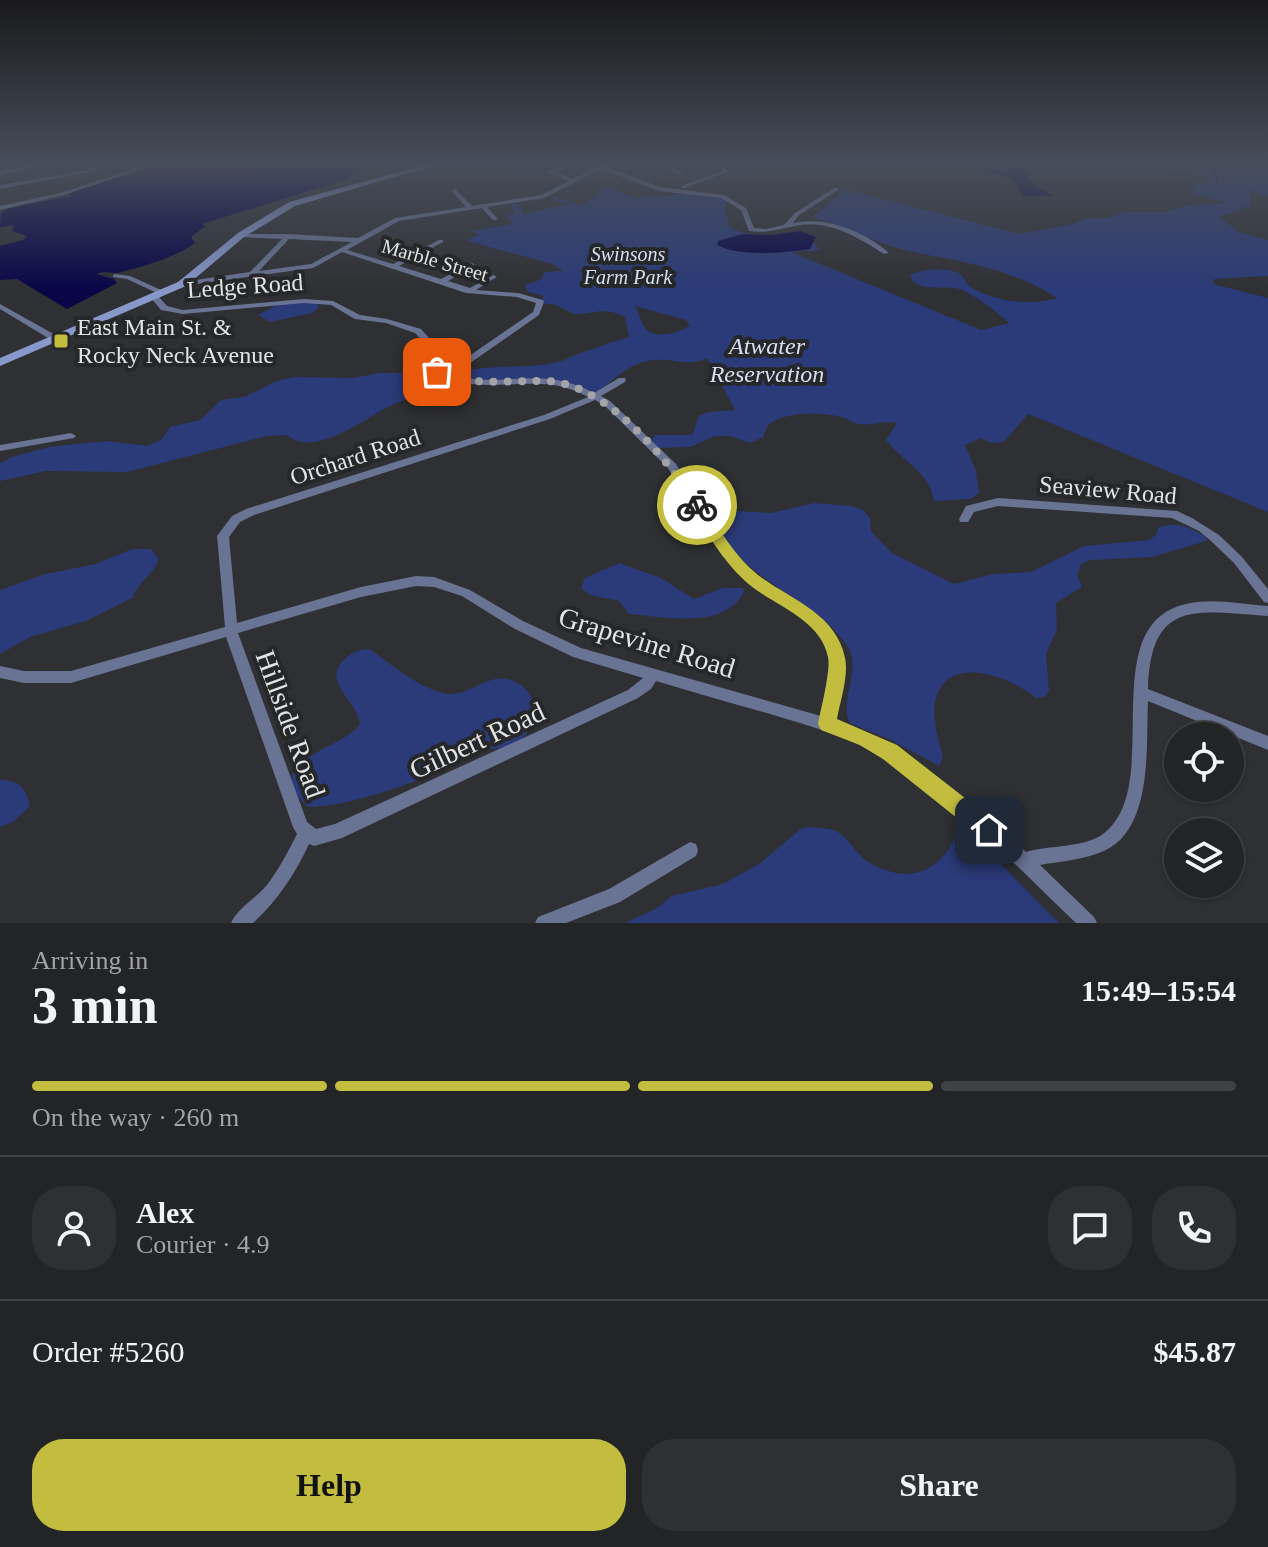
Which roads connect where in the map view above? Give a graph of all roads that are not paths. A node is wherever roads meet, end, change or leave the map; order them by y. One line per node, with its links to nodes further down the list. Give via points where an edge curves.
1 (292, 205): 10 (main road)
2 (468, 205): 7 (street)
3 (489, 205): 6 (street)
4 (737, 205): 9 (street, via 751,230)
5 (811, 205): 9 (street)
6 (483, 206): 7 (street); 8 (street)
7 (471, 208): 12 (street, via 397,219)
8 (495, 219)
9 (786, 228): 15 (street, via 822,224)
10 (241, 235): 11 (street); 22 (main road)
11 (288, 236): 12 (street); 18 (street)
12 (358, 240): 14 (street)
13 (441, 241): 17 (street)
14 (341, 250): 17 (street, Marble Street); 18 (street, via 313,266)
15 (886, 253)
16 (472, 265): 21 (street)
17 (392, 267): 21 (street, Marble Street)
18 (252, 275): 22 (street)
19 (115, 276): 24 (street, Ledge Road, via 128,277)
20 (493, 277): 23 (street)
21 (440, 282): 23 (street, Marble Street)
22 (182, 284): 24 (main road)
23 (469, 291): 28 (street, Marble Street, via 528,297 540,305)
24 (160, 296): 26 (main road); 28 (street, Ledge Road, via 164,308 183,312 333,303 358,317 418,331 437,372)
25 (0, 306): 26 (street)
26 (56, 339): 27 (main road)
27 (0, 362)
28 (446, 376): 30 (street, via 474,383 552,382)
29 (622, 380): 30 (street, Orchard Road)
30 (595, 395): 36 (street, Orchard Road, via 547,417 236,519 223,536); 40 (street, via 672,466 726,552 826,632 837,659)
31 (71, 436): 32 (street)
32 (0, 448)
33 (964, 519): 34 (street, Seaview Road, via 970,509 998,502 1173,514 1215,535)
34 (1268, 598)
35 (1268, 611): 39 (street, via 1196,609 1170,615 1149,640)
36 (232, 630): 37 (street, Grapevine Road, via 71,677); 38 (street, Grapevine Road, via 361,592 434,582 466,593 555,644); 42 (street, Hillside Road, via 263,725)
37 (0, 672)
38 (653, 674): 40 (street, Grapevine Road); 42 (street, Gilbert Road, via 633,694 559,731 336,832)
39 (1143, 693): 41 (street); 44 (street, via 1137,781 1126,821 1090,849)
40 (827, 724): 44 (street, Grapevine Road, via 890,752)
41 (1268, 743)
42 (310, 836): 45 (street, Hillside Road, via 270,898)
43 (690, 850): 46 (street, via 614,896)
44 (1023, 861): 47 (street, Grapevine Road)
45 (240, 923)
46 (544, 923)
47 (1088, 923)

